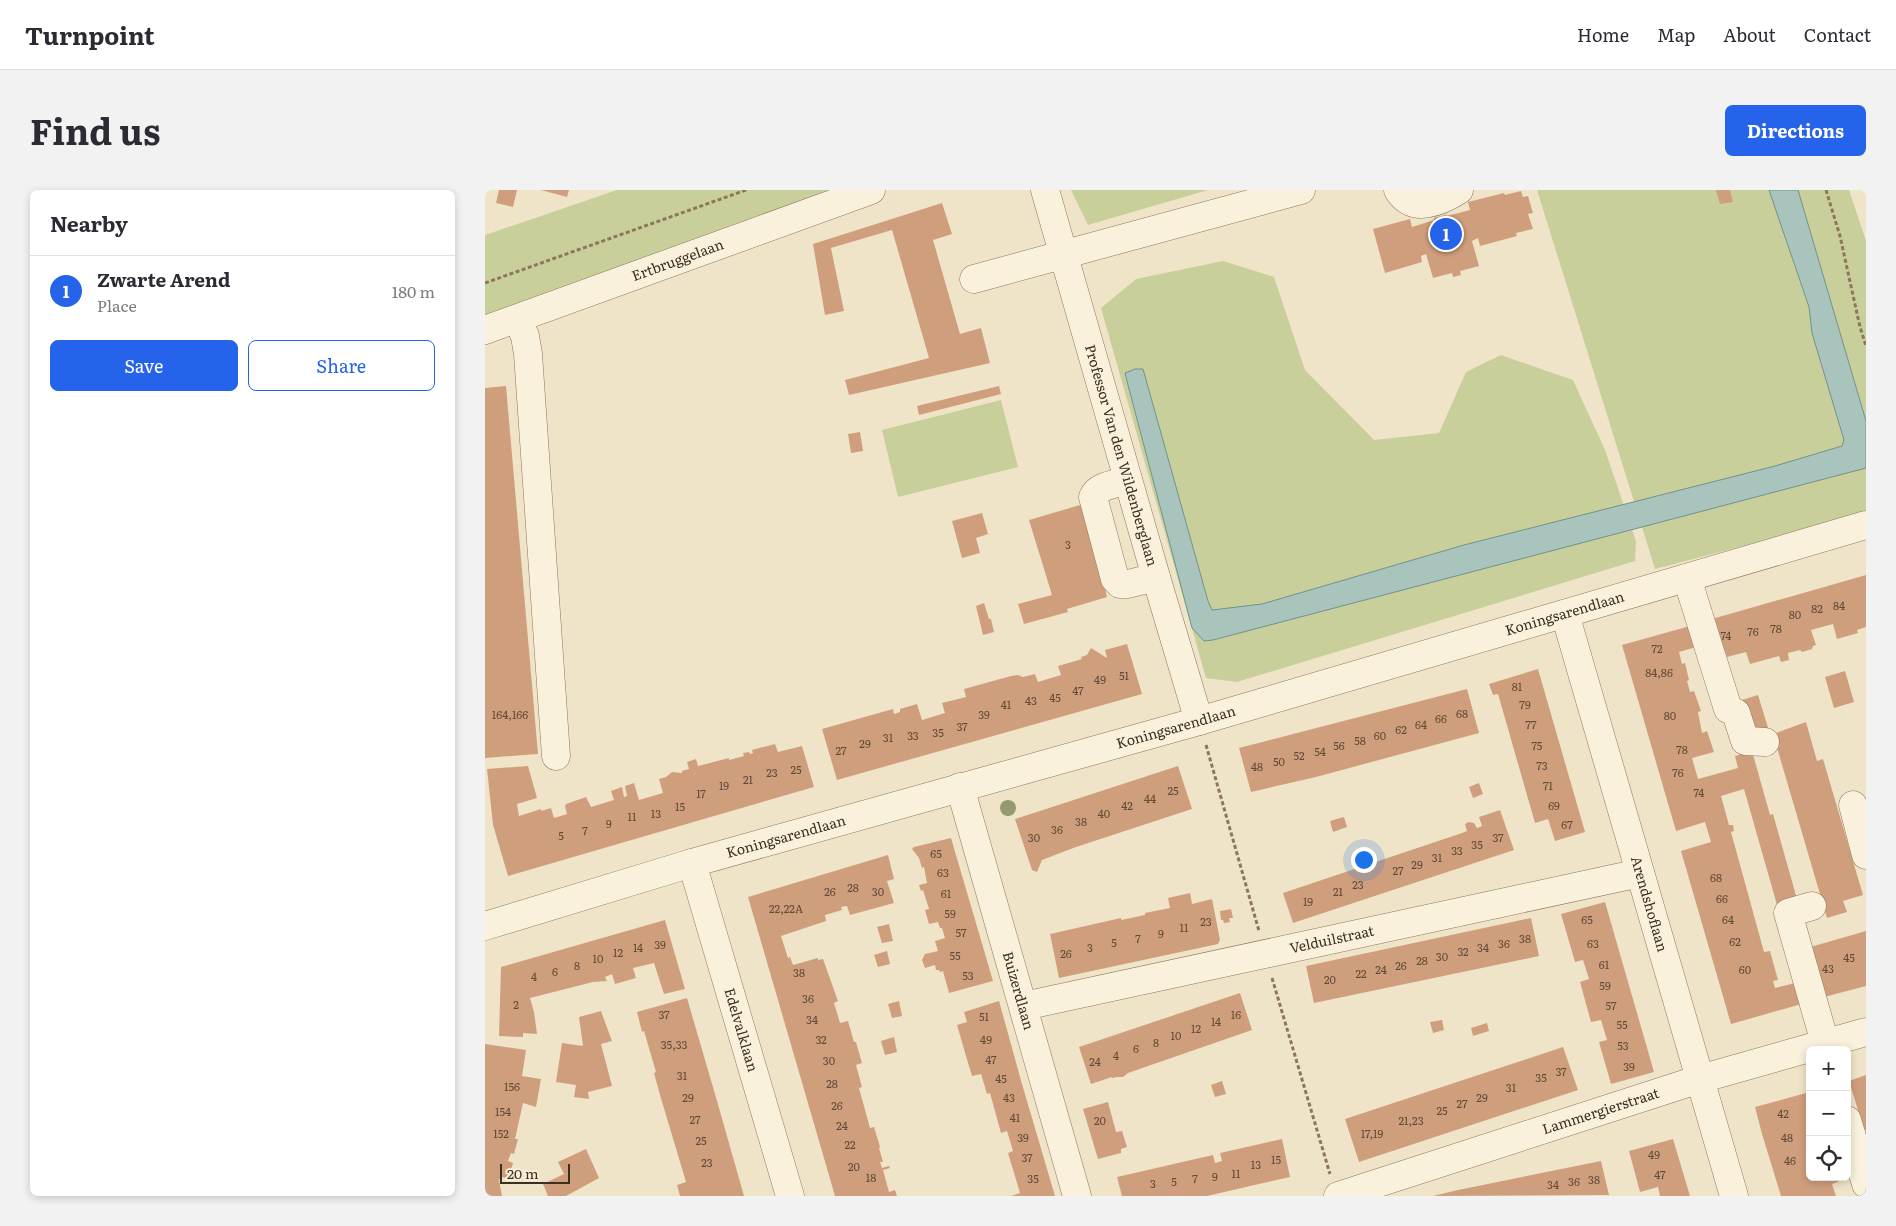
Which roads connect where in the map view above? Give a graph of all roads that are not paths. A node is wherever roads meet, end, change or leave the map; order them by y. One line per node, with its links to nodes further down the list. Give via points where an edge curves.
1 (871, 190): 8 (street, Ertbruggelaan)
2 (1045, 190): 6 (street, Professor Van den Wildenberglaan)
3 (1301, 190): 6 (street)
4 (1398, 190): 5 (street, via 1401,196 1414,204 1437,202)
5 (1459, 190)
6 (1063, 254): 7 (street); 10 (street, Professor Van den Wildenberglaan)
7 (974, 279)
8 (517, 319): 9 (street, Ertbruggelaan); 17 (street, via 525,336 528,354)
9 (485, 330)
10 (1128, 480): 12 (street, Professor Van den Wildenberglaan); 12 (street, via 1101,488 1093,497 1115,579 1119,584 1128,584)
11 (1866, 525): 13 (street, Koningsarendlaan)
12 (1155, 577): 15 (street, Professor Van den Wildenberglaan)
13 (1687, 578): 14 (street, Koningsarendlaan); 16 (street, via 1728,709 1736,712 1745,741)
14 (1565, 614): 15 (street, Koningsarendlaan); 22 (street, Arendshoflaan)
15 (1199, 721): 18 (street, Koningsarendlaan)
16 (1765, 742)
17 (556, 756)
18 (960, 787): 21 (street, Koningsarendlaan); 25 (street, Buizerdlaan)
19 (1853, 805): 20 (street)
20 (1866, 854)
21 (692, 863): 24 (street, Koningsarendlaan); 33 (street, Edelvalklaan)
22 (1640, 873): 25 (street, Velduilstraat); 30 (street, Arendshoflaan)
23 (1812, 906): 27 (street, via 1788,913)
24 (485, 926)
25 (1024, 1006): 34 (street, Buizerdlaan)
26 (1866, 1032): 28 (street, Lammergierstraat)
27 (1826, 1046)
28 (1829, 1046)
29 (1806, 1052): 30 (street, Lammergierstraat)
30 (1700, 1080): 35 (street, Lammergierstraat); 36 (street, Arendshoflaan)
31 (1851, 1133): 32 (street)
32 (1866, 1184)
33 (790, 1196)
34 (1077, 1196)
35 (1338, 1196)
36 (1734, 1196)

